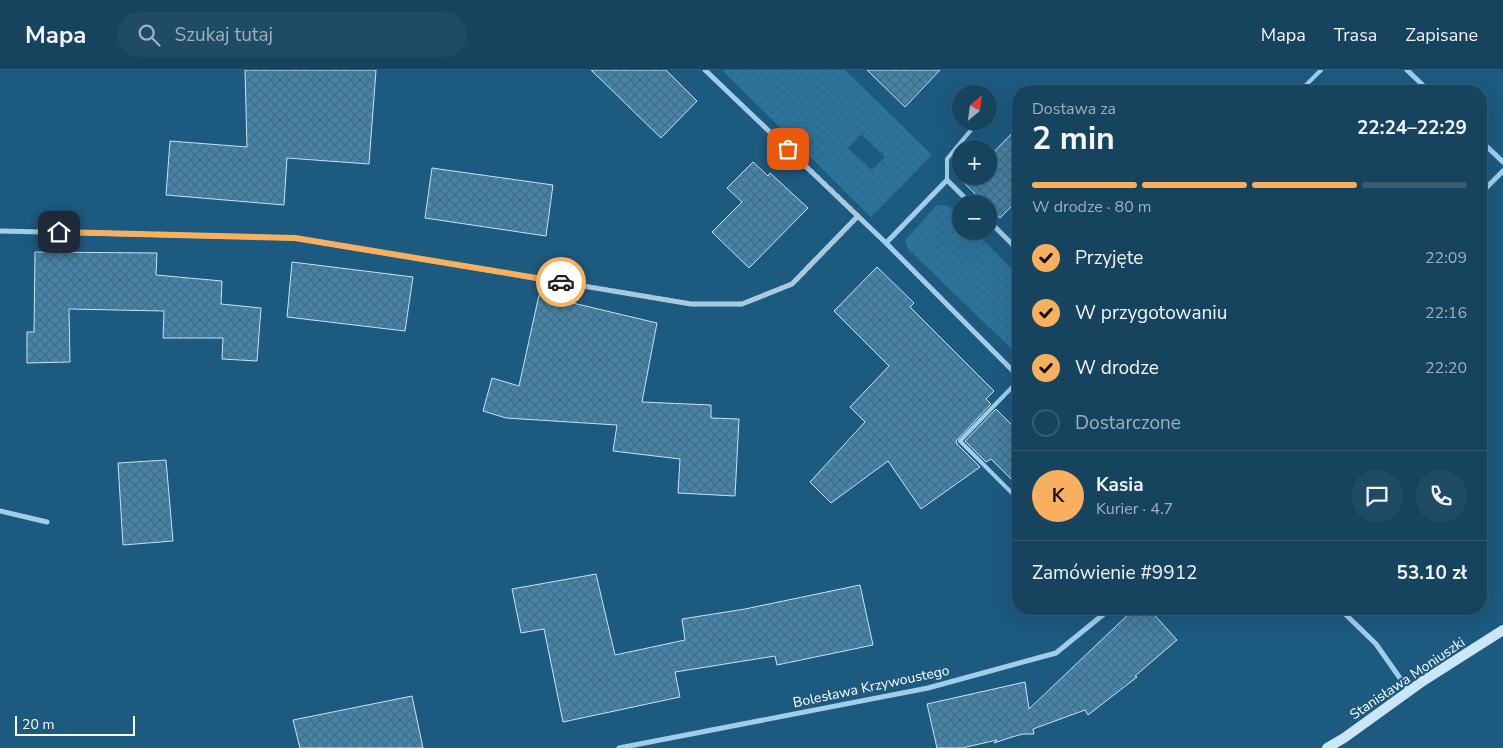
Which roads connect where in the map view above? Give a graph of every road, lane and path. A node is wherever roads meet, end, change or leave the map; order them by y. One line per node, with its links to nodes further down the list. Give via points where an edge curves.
1 (705, 70): 13 (street)
2 (1321, 70): 4 (lane)
3 (1407, 70): 5 (street)
4 (1306, 85)
5 (1423, 85)
6 (971, 130): 10 (lane, via 948,159)
7 (1487, 147): 8 (street)
8 (1503, 162)
9 (1503, 171): 11 (street)
10 (947, 180): 12 (street); 16 (street)
11 (1487, 188)
12 (962, 195)
13 (858, 216): 15 (street, via 792,284 742,304 691,304 295,238); 16 (street)
14 (997, 229): 17 (street)
15 (0, 231)
16 (886, 243): 18 (street)
17 (1012, 244)
18 (1012, 371)
19 (1012, 385): 20 (lane, via 960,441)
20 (1012, 493)
21 (0, 511): 22 (street)
22 (47, 522)
23 (1103, 615): 27 (street, Bolesława Krzywoustego, via 1056,653 928,688)
24 (1346, 615): 26 (street, via 1376,644)
25 (1503, 630): 26 (street, Stanisława Moniuszki)
26 (1409, 691): 28 (street, Stanisława Moniuszki)
27 (619, 748)
28 (1327, 748)

